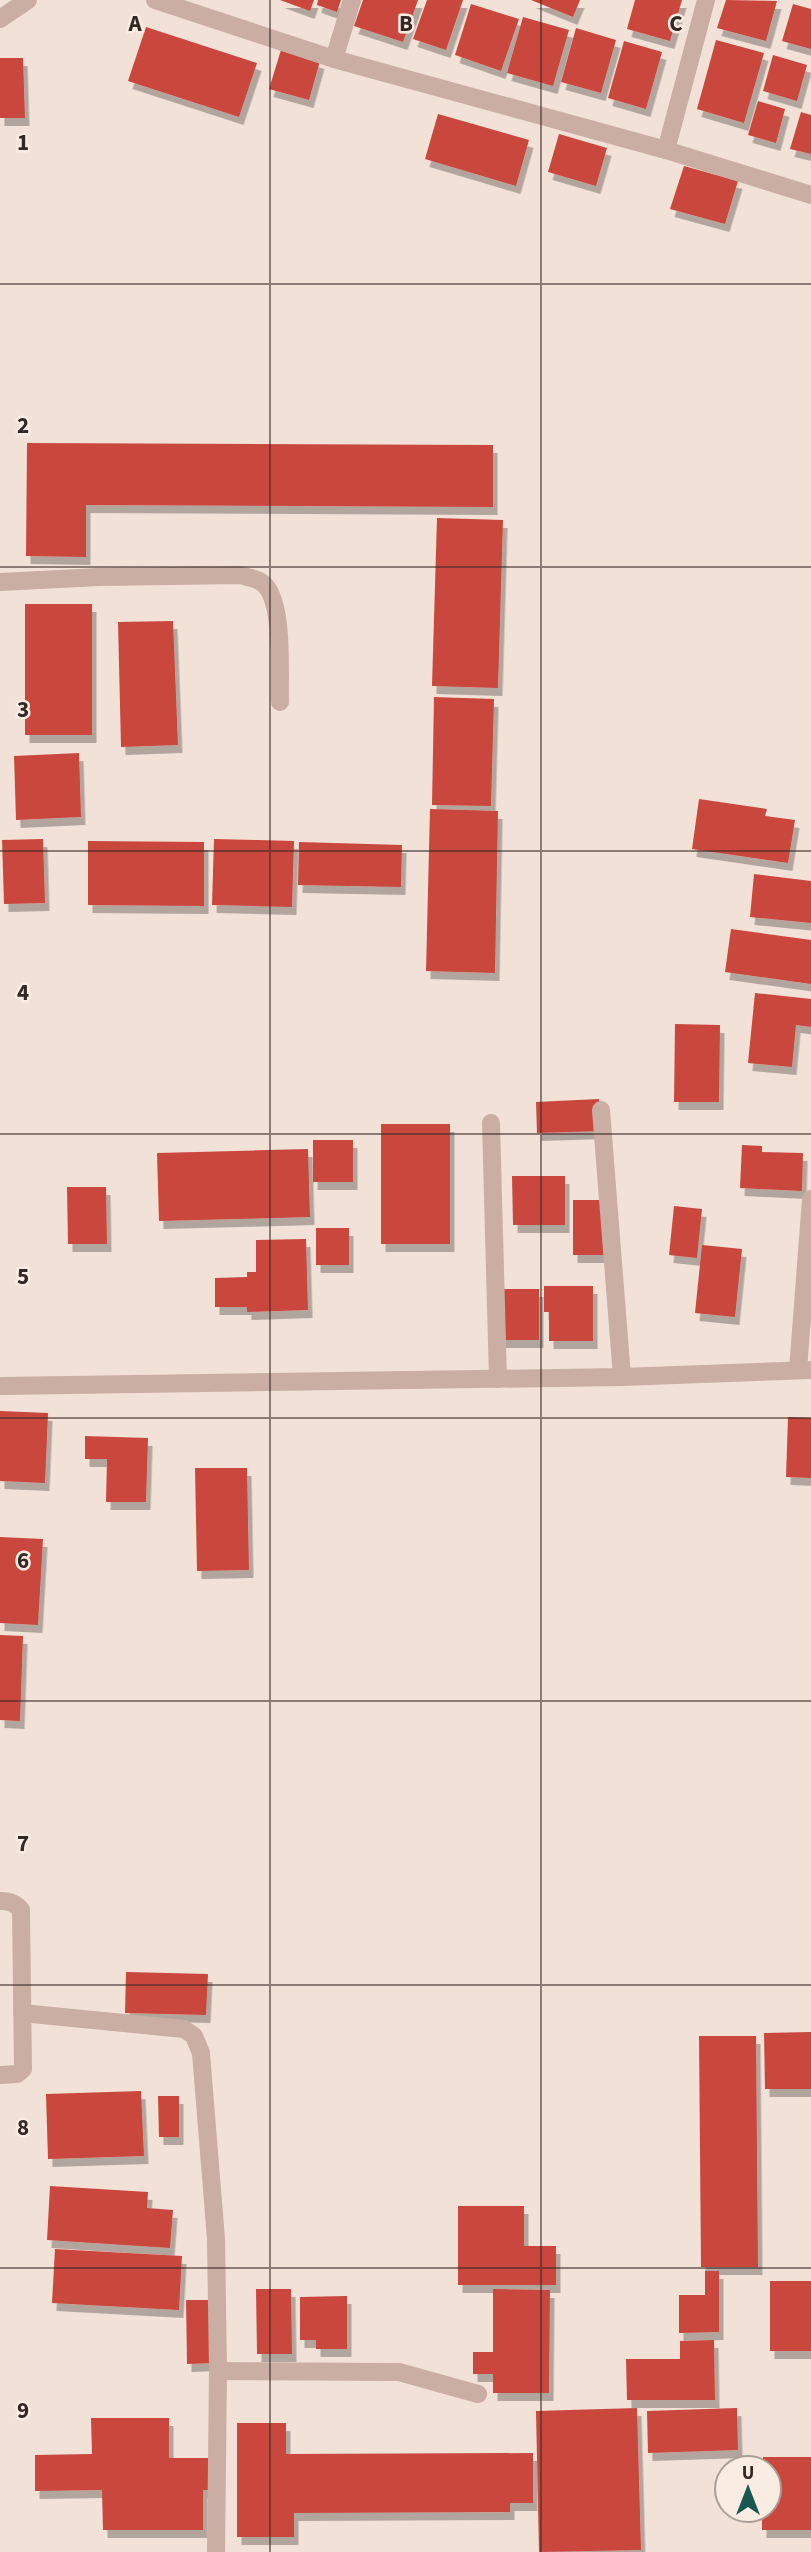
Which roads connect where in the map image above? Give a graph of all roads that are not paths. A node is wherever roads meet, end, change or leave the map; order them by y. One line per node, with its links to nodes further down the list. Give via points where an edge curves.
1 (28, 0): 5 (street)
2 (155, 0): 6 (street)
3 (352, 0): 6 (street)
4 (706, 0): 7 (street)
5 (0, 19)
6 (334, 59): 7 (street)
7 (666, 150): 8 (street)
8 (811, 195)
9 (0, 582): 10 (street, via 240,575 262,582 272,594 279,630)
10 (280, 702)
11 (601, 1110): 15 (street)
12 (491, 1124): 16 (street)
13 (811, 1199): 14 (street)
14 (805, 1370): 15 (street)
15 (622, 1377): 16 (street)
16 (498, 1379): 17 (street)
17 (0, 1386)
18 (0, 1901): 19 (street, via 21,1910)
19 (22, 2013): 20 (street, via 23,2069); 21 (street, via 184,2029 194,2036 201,2053 216,2239)
20 (0, 2075)
21 (218, 2371): 22 (street, via 399,2372); 23 (street)
22 (478, 2394)
23 (216, 2552)

